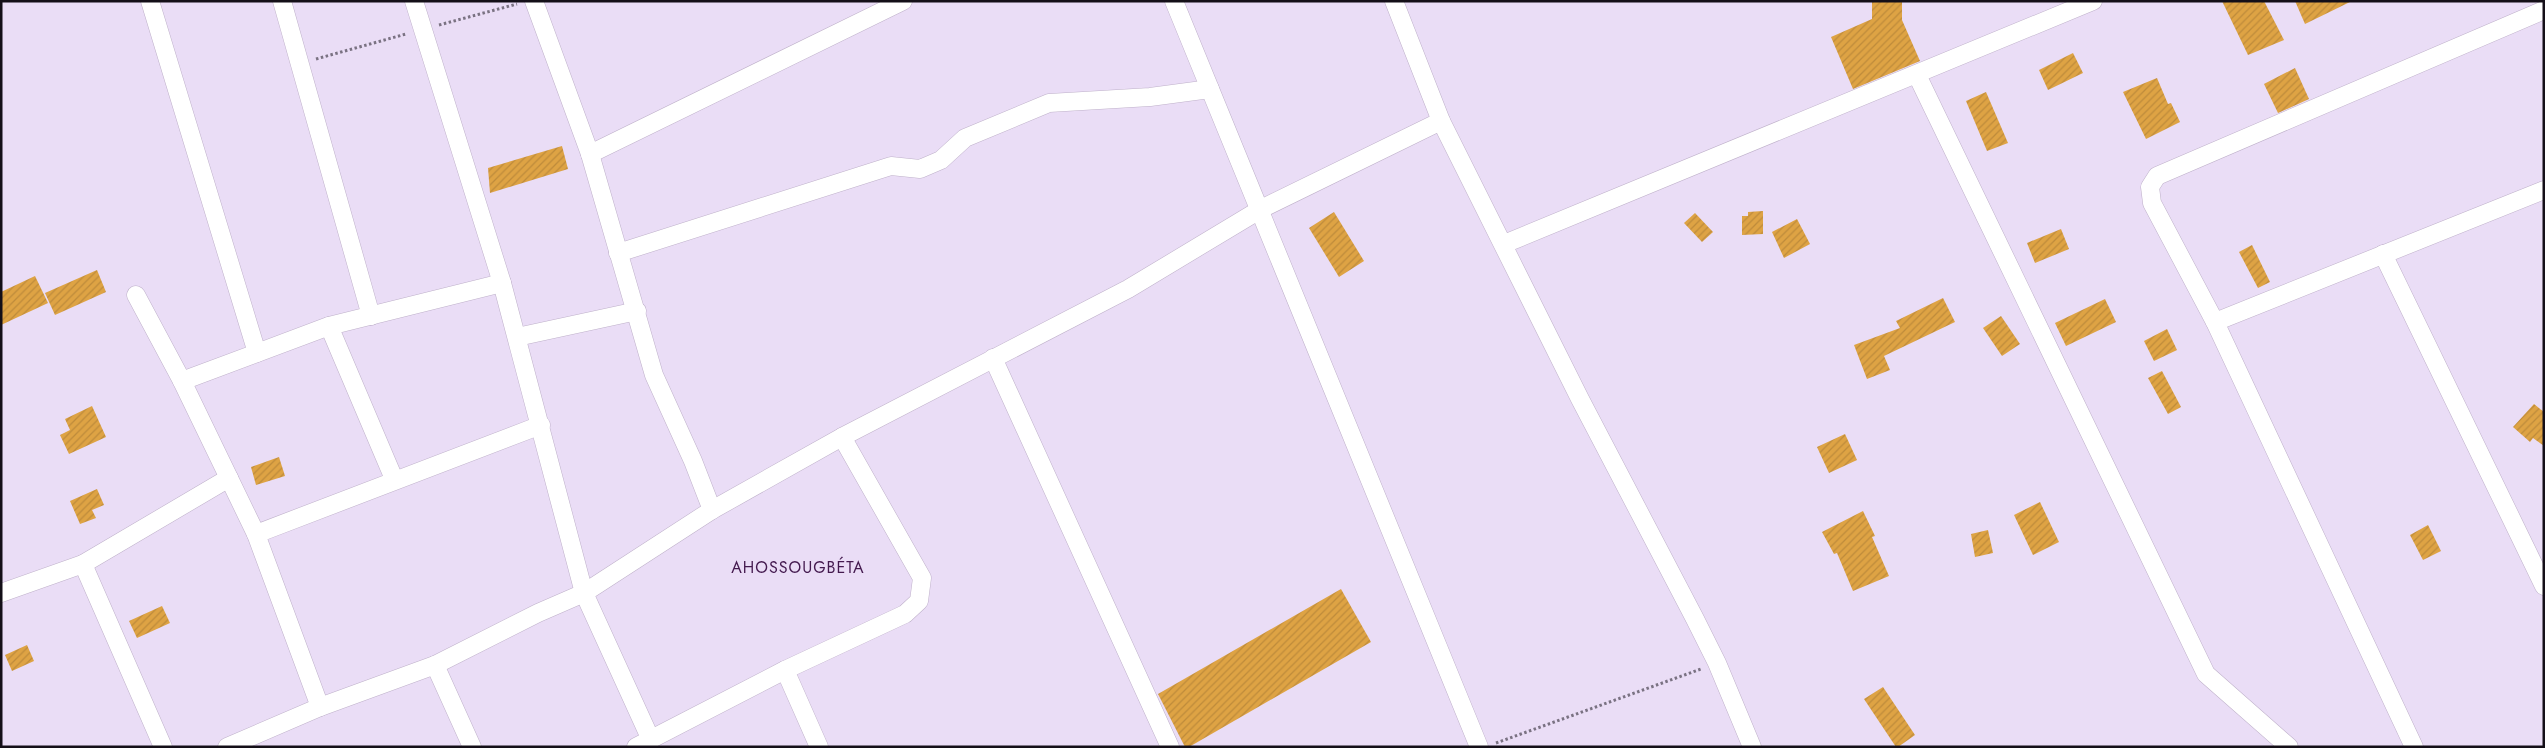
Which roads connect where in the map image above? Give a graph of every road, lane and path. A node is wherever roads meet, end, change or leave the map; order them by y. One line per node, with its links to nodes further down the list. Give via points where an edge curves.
1 (150, 1): 26 (street)
2 (282, 1): 22 (street)
3 (414, 1): 19 (street)
4 (534, 1): 13 (street)
5 (904, 1): 13 (street)
6 (1174, 1): 11 (street)
7 (1394, 1): 12 (street)
8 (2093, 1): 10 (street)
9 (2544, 10): 23 (street, via 2157,176 2150,187 2152,203)
10 (1917, 75): 16 (street); 51 (street, via 2206,674)
11 (1210, 89): 15 (street); 17 (street, via 1049,103 965,138 941,160 920,169 891,166)
12 (1441, 122): 15 (street); 16 (street)
13 (590, 154): 17 (street)
14 (2544, 190): 18 (street)
15 (1261, 209): 27 (street, via 1128,289); 44 (street)
16 (1504, 244): 39 (street)
17 (618, 253): 21 (street)
18 (2383, 254): 23 (street); 36 (street)
19 (502, 283): 22 (street); 25 (street)
20 (136, 295): 28 (street)
21 (637, 311): 25 (street); 33 (street, via 654,375)
22 (371, 316): 24 (street)
23 (2214, 322): 52 (street)
24 (329, 326): 26 (street); 32 (street)
25 (517, 336): 29 (street)
26 (257, 353): 28 (street)
27 (993, 358): 30 (street); 49 (street)
28 (182, 380): 31 (street)
29 (541, 425): 32 (street); 38 (street)
30 (842, 437): 33 (street); 41 (street, via 922,578 919,601 905,614)
31 (229, 478): 34 (street); 35 (street)
32 (394, 479): 34 (street)
33 (712, 510): 38 (street)
34 (256, 534): 42 (street)
35 (83, 564): 37 (street); 45 (street)
36 (2544, 586)
37 (1, 593)
38 (584, 593): 40 (street); 43 (street)
39 (1717, 663): 44 (path); 50 (street)
40 (435, 665): 42 (street); 47 (street)
41 (785, 670): 43 (street); 48 (street)
42 (320, 707): 46 (street)
43 (644, 743)
44 (1487, 745)
45 (163, 747)
46 (227, 747)
47 (472, 747)
48 (819, 747)
49 (1170, 747)
50 (1752, 747)
51 (2289, 747)
52 (2414, 747)

